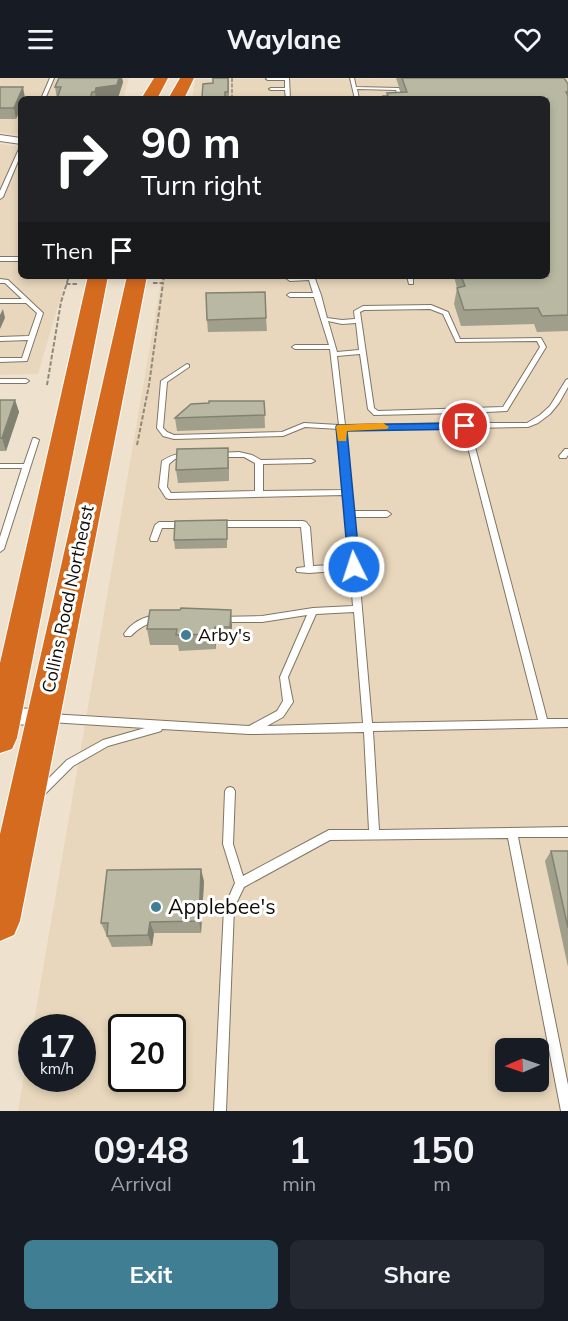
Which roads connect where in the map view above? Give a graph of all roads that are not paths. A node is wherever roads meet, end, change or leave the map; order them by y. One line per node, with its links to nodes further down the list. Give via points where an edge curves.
1 (52, 78): 10 (lane)
2 (161, 78): 11 (highway)
3 (187, 78): 12 (highway)
4 (287, 78): 6 (lane); 9 (lane)
5 (352, 78): 7 (lane)
6 (268, 79)
7 (354, 88): 14 (lane); 15 (lane, via 398,89)
8 (271, 89): 9 (lane)
9 (288, 89): 13 (lane)
10 (44, 96)
11 (151, 96)
12 (178, 96)
13 (288, 96)
14 (356, 96)
15 (400, 96)
16 (0, 138): 17 (street)
17 (18, 141)
18 (18, 156): 20 (lane)
19 (0, 173): 20 (lane)
20 (10, 173): 21 (lane)
21 (0, 196)
22 (0, 259): 23 (lane)
23 (18, 259)
24 (312, 279): 28 (lane)
25 (89, 280): 70 (highway, Collins Road Northeast)
26 (144, 280): 69 (highway, Collins Road Northeast)
27 (0, 281): 30 (lane, via 6,281)
28 (318, 295): 29 (lane); 33 (lane)
29 (290, 296)
30 (27, 301): 31 (lane); 35 (lane, via 40,313)
31 (0, 302)
32 (386, 308): 34 (lane, via 363,308 357,311); 45 (lane, via 431,307 446,313 458,341 539,339 543,347 505,409)
33 (325, 319): 34 (lane); 38 (lane)
34 (358, 321): 39 (lane)
35 (32, 338): 36 (lane); 40 (lane, via 25,360)
36 (0, 339)
37 (295, 347): 38 (lane)
38 (333, 350): 39 (lane); 47 (lane)
39 (363, 352): 45 (lane, via 371,409 376,413)
40 (0, 360)
41 (187, 366): 47 (lane, via 164,381 160,428 165,434 283,434 304,425)
42 (0, 381): 43 (lane)
43 (26, 381)
44 (568, 381): 46 (lane, via 544,418 528,425)
45 (462, 411): 46 (lane)
46 (465, 426): 47 (lane); 72 (lane)
47 (341, 427): 55 (lane)
48 (36, 440): 54 (lane)
49 (209, 455): 52 (lane, via 245,454)
50 (197, 456): 56 (lane, via 173,456 165,463 163,488 169,496)
51 (311, 460): 52 (lane)
52 (259, 462): 56 (lane)
53 (0, 466): 54 (lane)
54 (27, 466): 62 (lane)
55 (348, 492): 56 (lane); 57 (lane)
56 (259, 493)
57 (350, 514): 58 (lane); 63 (lane)
58 (387, 514)
59 (206, 524): 63 (lane, via 303,524 305,570)
60 (194, 525): 61 (lane, via 159,525)
61 (154, 539)
62 (0, 549)
63 (354, 567): 64 (lane)
64 (357, 609): 65 (lane); 74 (lane)
65 (313, 611): 67 (lane, via 262,619); 75 (lane, via 284,677 288,702 280,714)
66 (171, 618): 68 (lane, via 148,618)
67 (205, 619)
68 (128, 634)
69 (43, 717): 70 (street); 73 (lane); 80 (highway, Collins Road Northeast)
70 (2, 723)
71 (568, 723): 72 (lane)
72 (544, 724): 74 (lane)
73 (166, 726): 75 (lane); 80 (lane, via 106,743 70,763 42,789)
74 (368, 728): 75 (lane); 77 (lane)
75 (249, 730)
76 (230, 790): 81 (lane, via 228,844)
77 (374, 832): 78 (lane); 81 (lane, via 329,835)
78 (512, 832): 79 (lane); 84 (lane)
79 (568, 832)
80 (17, 841): 82 (highway, Collins Road Northeast)
81 (240, 884): 83 (lane, via 229,908)
82 (0, 921)
83 (220, 1111)
84 (567, 1111)

